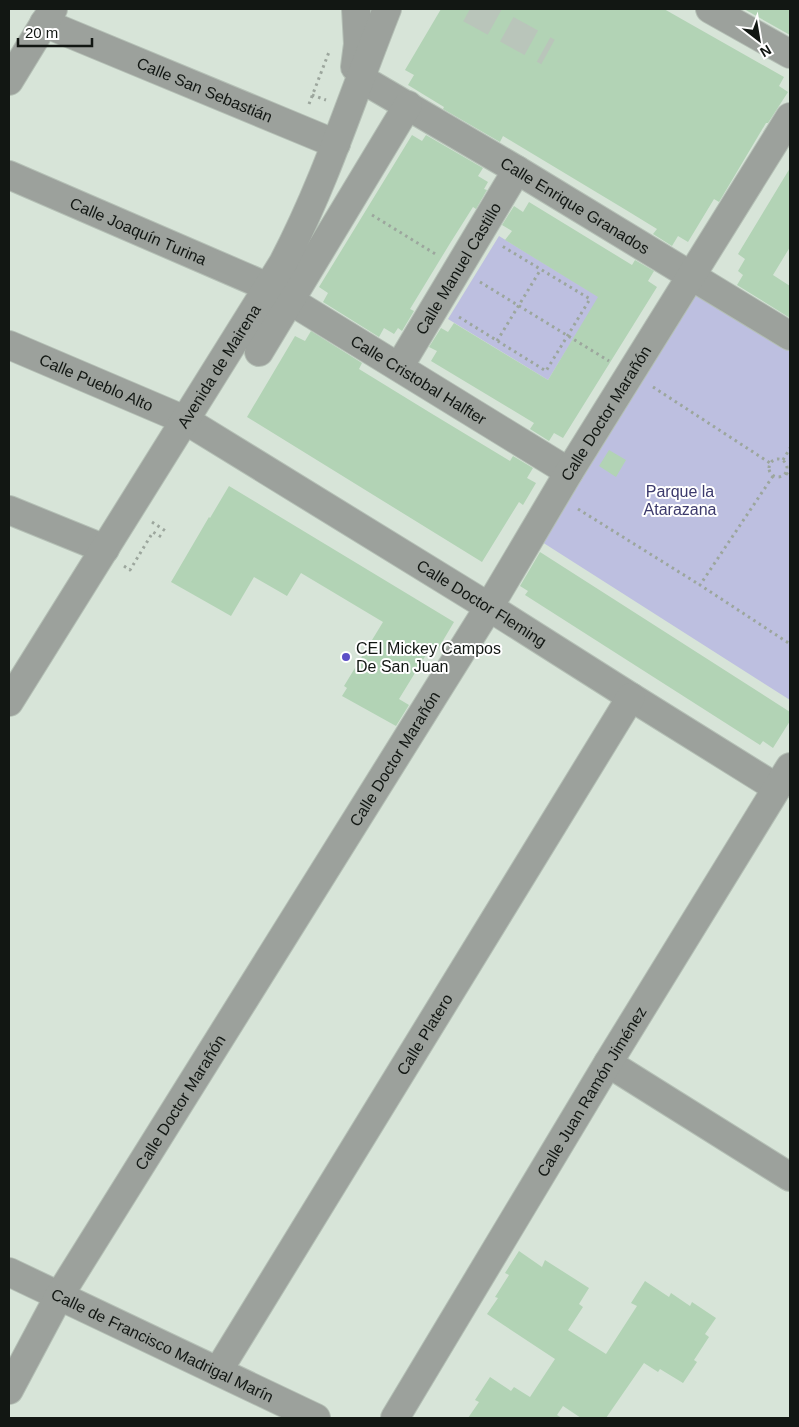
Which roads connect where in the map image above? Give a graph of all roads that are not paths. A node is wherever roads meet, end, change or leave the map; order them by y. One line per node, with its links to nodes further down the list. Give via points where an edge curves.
1 (356, 9): 9 (street, via 358,44)
2 (387, 9): 6 (street, Avenida de Mairena)
3 (710, 9): 5 (street)
4 (49, 16): 7 (street); 11 (street, Calle San Sebastián)
5 (790, 54)
6 (360, 78): 8 (street, Calle Enrique Granados); 9 (street, Avenida de Mairena)
7 (9, 81)
8 (408, 105): 12 (street, Calle Enrique Granados); 15 (street, via 349,202)
9 (348, 109): 11 (street, Avenida de Mairena)
10 (790, 117): 14 (street, Calle Doctor Marañón)
11 (336, 144): 15 (street, Avenida de Mairena)
12 (517, 170): 14 (street, Calle Enrique Granados); 19 (street, Calle Manuel Castillo)
13 (9, 175): 15 (street, Calle Joaquín Turina)
14 (691, 276): 16 (street, Calle Enrique Granados); 21 (street, Calle Doctor Marañón)
15 (279, 294): 18 (street); 19 (street, Calle Cristobal Halfter); 20 (street, Avenida de Mairena)
16 (790, 336)
17 (9, 344): 20 (street, Calle Pueblo Alto)
18 (259, 352)
19 (399, 367): 21 (street, Calle Cristobal Halfter)
20 (185, 420): 23 (street, Avenida de Mairena); 24 (street, Calle Doctor Fleming)
21 (569, 472): 24 (street, Calle Doctor Marañón)
22 (9, 510): 23 (street)
23 (116, 554): 26 (street, Avenida de Mairena)
24 (489, 607): 25 (street, Calle Doctor Fleming); 31 (street, Calle Doctor Marañón)
25 (631, 697): 27 (street, Calle Doctor Fleming); 32 (street, Calle Platero)
26 (9, 702)
27 (784, 777): 28 (street, Calle Juan Ramón Jiménez)
28 (608, 1063): 29 (street); 35 (street, Calle Juan Ramón Jiménez)
29 (790, 1177)
30 (9, 1272): 31 (street, Calle de Francisco Madrigal Marín)
31 (59, 1296): 32 (street, Calle de Francisco Madrigal Marín); 33 (street, Calle Doctor Marañón)
32 (218, 1371): 34 (street, Calle de Francisco Madrigal Marín)
33 (9, 1390)
34 (316, 1418)
35 (395, 1418)

